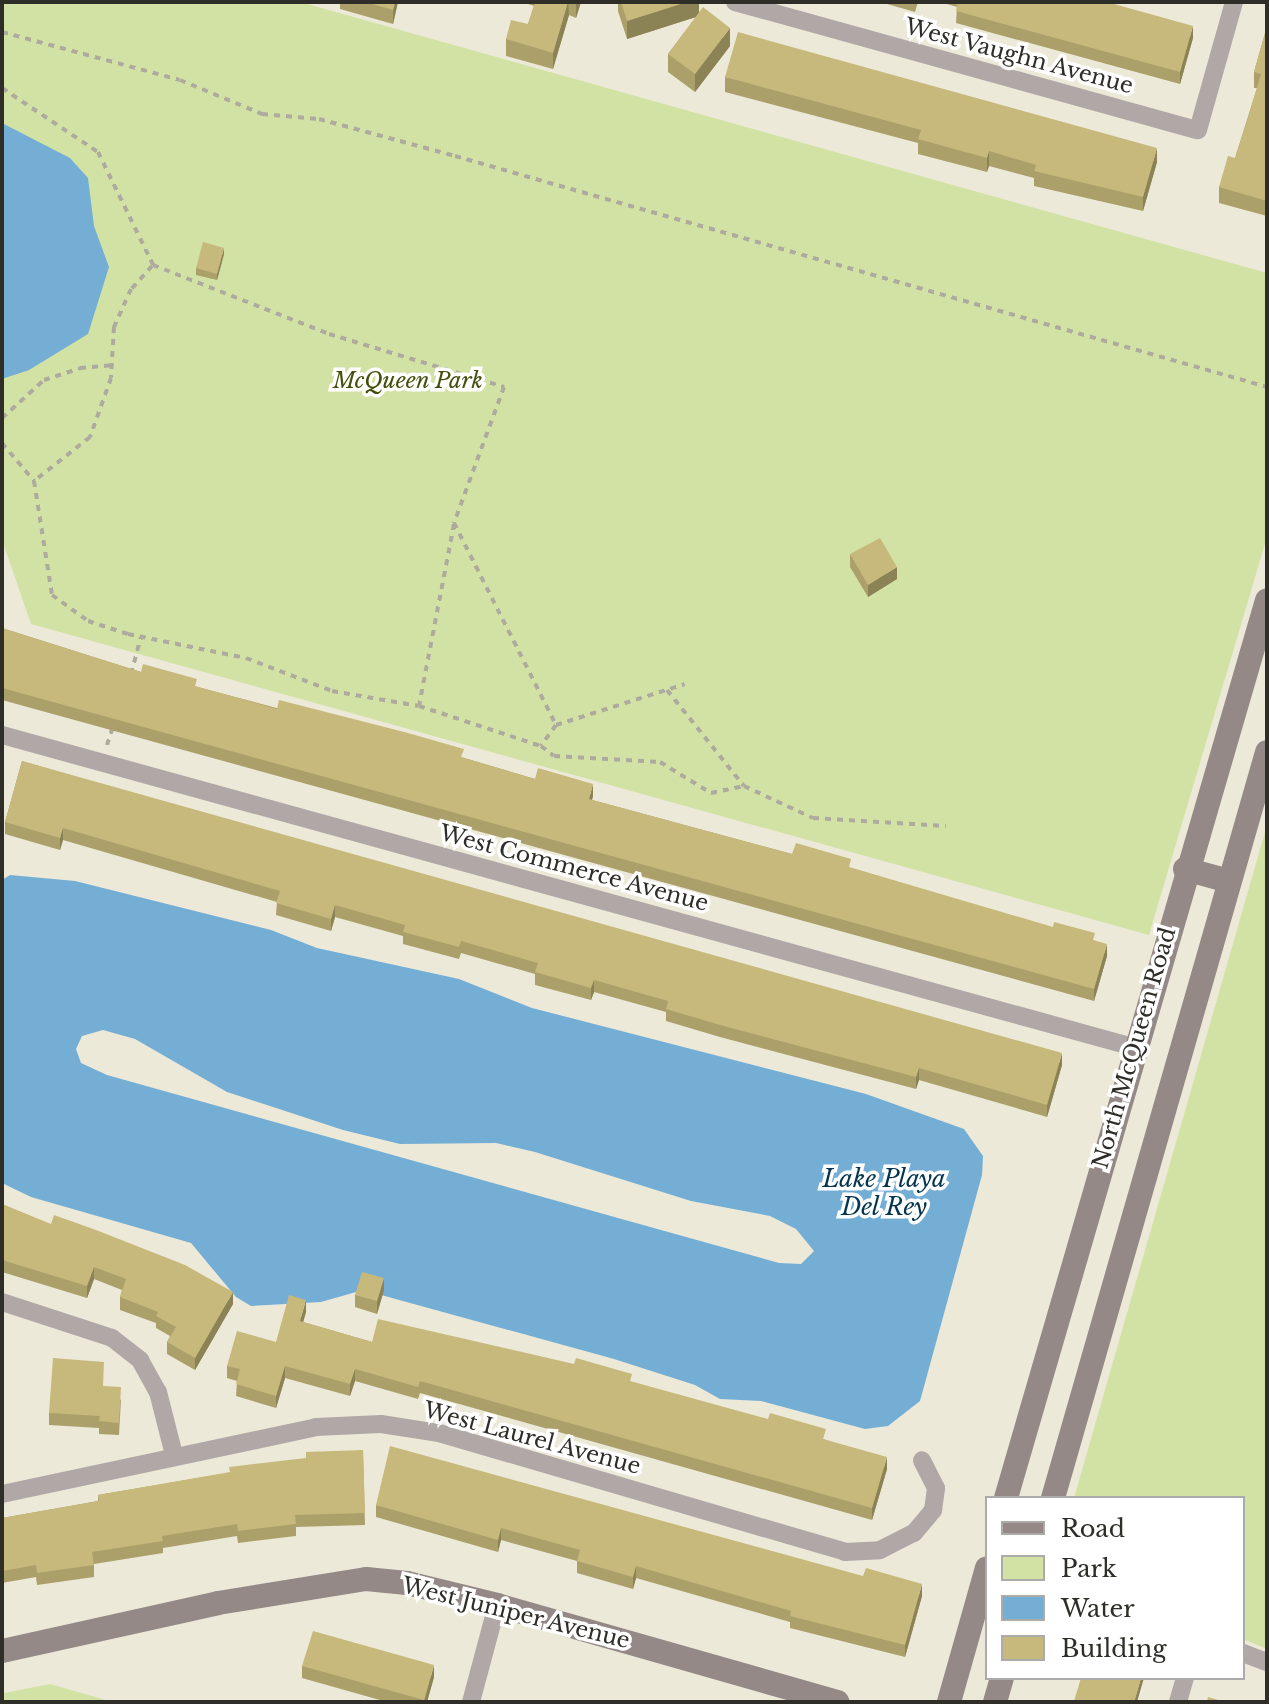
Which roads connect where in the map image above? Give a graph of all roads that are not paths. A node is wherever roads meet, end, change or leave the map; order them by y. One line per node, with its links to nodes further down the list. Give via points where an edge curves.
1 (1234, 2): 2 (street, West Vaughn Avenue, via 1198,130)
2 (735, 3)
3 (1267, 600): 6 (main road, North McQueen Road)
4 (2, 735): 8 (street, West Commerce Avenue)
5 (1267, 752): 7 (main road, North McQueen Road)
6 (1185, 869): 7 (main road); 8 (main road, North McQueen Road)
7 (1229, 881): 14 (main road, North McQueen Road)
8 (1133, 1047): 13 (main road, North McQueen Road)
9 (2, 1302): 10 (street, via 112,1338 140,1360 158,1392)
10 (174, 1455): 11 (street, West Laurel Avenue, via 316,1427 381,1424 439,1433 845,1552 880,1550 914,1533 933,1510 936,1488); 12 (street, West Laurel Avenue)
11 (922, 1460)
12 (2, 1494)
13 (1007, 1496)
14 (1054, 1496)
15 (985, 1575): 25 (main road)
16 (497, 1605): 17 (main road, West Juniper Avenue, via 407,1583 324,1582); 22 (main road, West Juniper Avenue); 23 (street)
17 (2, 1651)
18 (1245, 1654): 19 (street)
19 (1267, 1662)
20 (1001, 1680): 26 (main road)
21 (1184, 1680): 27 (street)
22 (775, 1693): 24 (main road, West Juniper Avenue)
23 (471, 1702)
24 (837, 1702)
25 (949, 1702)
26 (995, 1702)
27 (1178, 1702)

